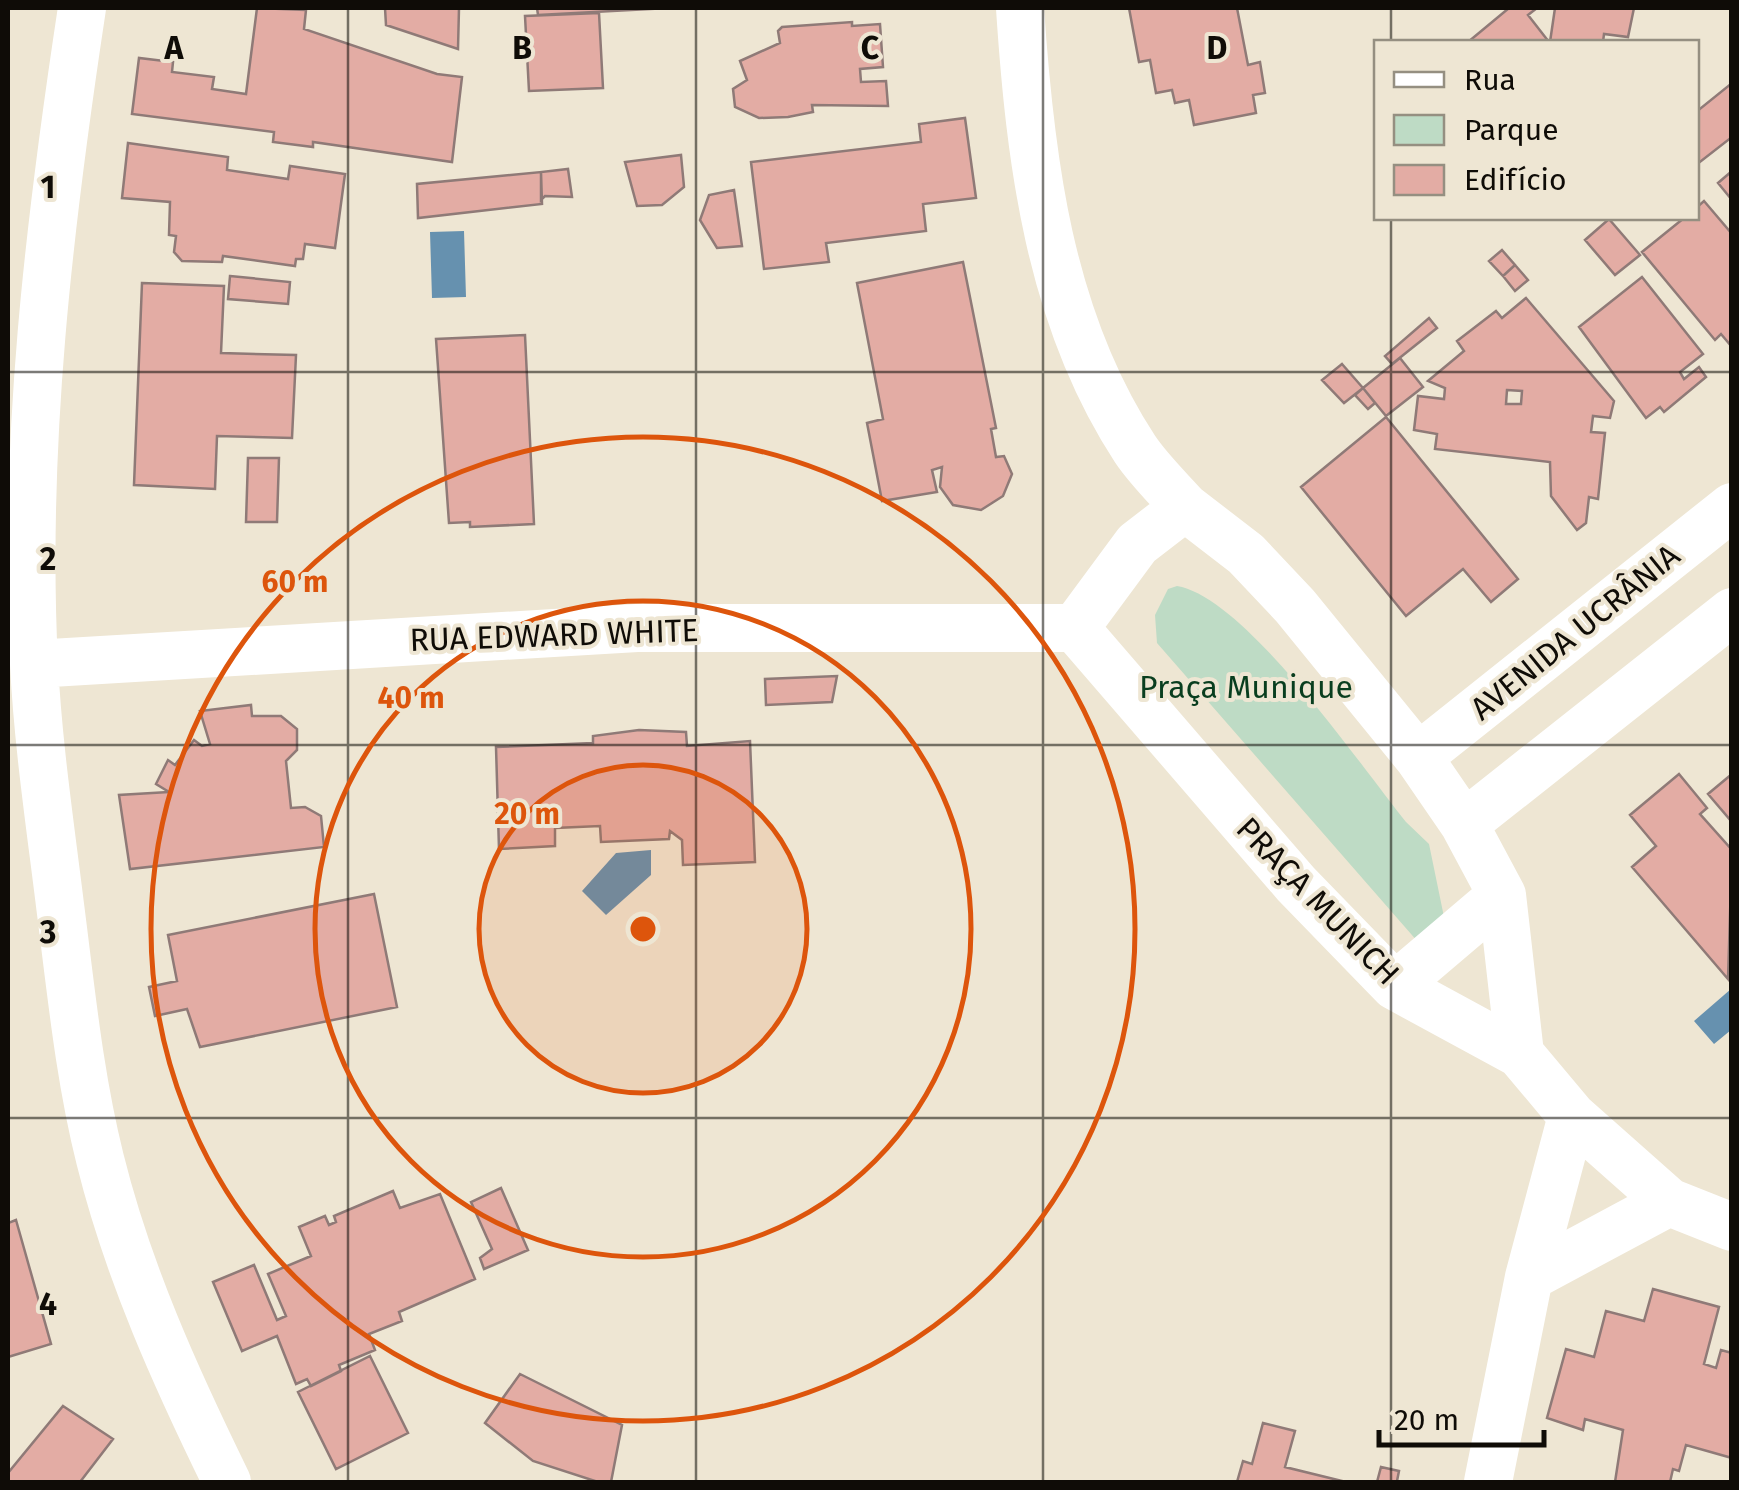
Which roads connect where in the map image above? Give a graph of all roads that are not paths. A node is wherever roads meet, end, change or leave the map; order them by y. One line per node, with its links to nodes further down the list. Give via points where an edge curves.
1 (82, 8): 7 (street, via 46,267 36,396)
2 (1020, 8): 3 (street, via 1028,130 1074,327 1113,413)
3 (1185, 507): 6 (street, via 1137,544); 8 (street, via 1246,554)
4 (1732, 507): 8 (street, AVENIDA UCRÂNIA)
5 (1732, 612): 9 (street)
6 (1075, 628): 7 (street, RUA EDWARD WHITE, via 637,628); 11 (street, PRAÇA MUNICH, via 1296,884)
7 (34, 664): 17 (street, via 81,1072 101,1162 172,1369)
8 (1418, 757): 9 (street)
9 (1464, 824): 10 (street)
10 (1502, 895): 11 (street); 12 (street)
11 (1395, 986): 12 (street, PRAÇA MUNICH)
12 (1520, 1054): 13 (street)
13 (1572, 1116): 14 (street); 16 (street)
14 (1669, 1202): 15 (street); 16 (street)
15 (1732, 1227)
16 (1529, 1278): 18 (street)
17 (227, 1482)
18 (1488, 1482)

